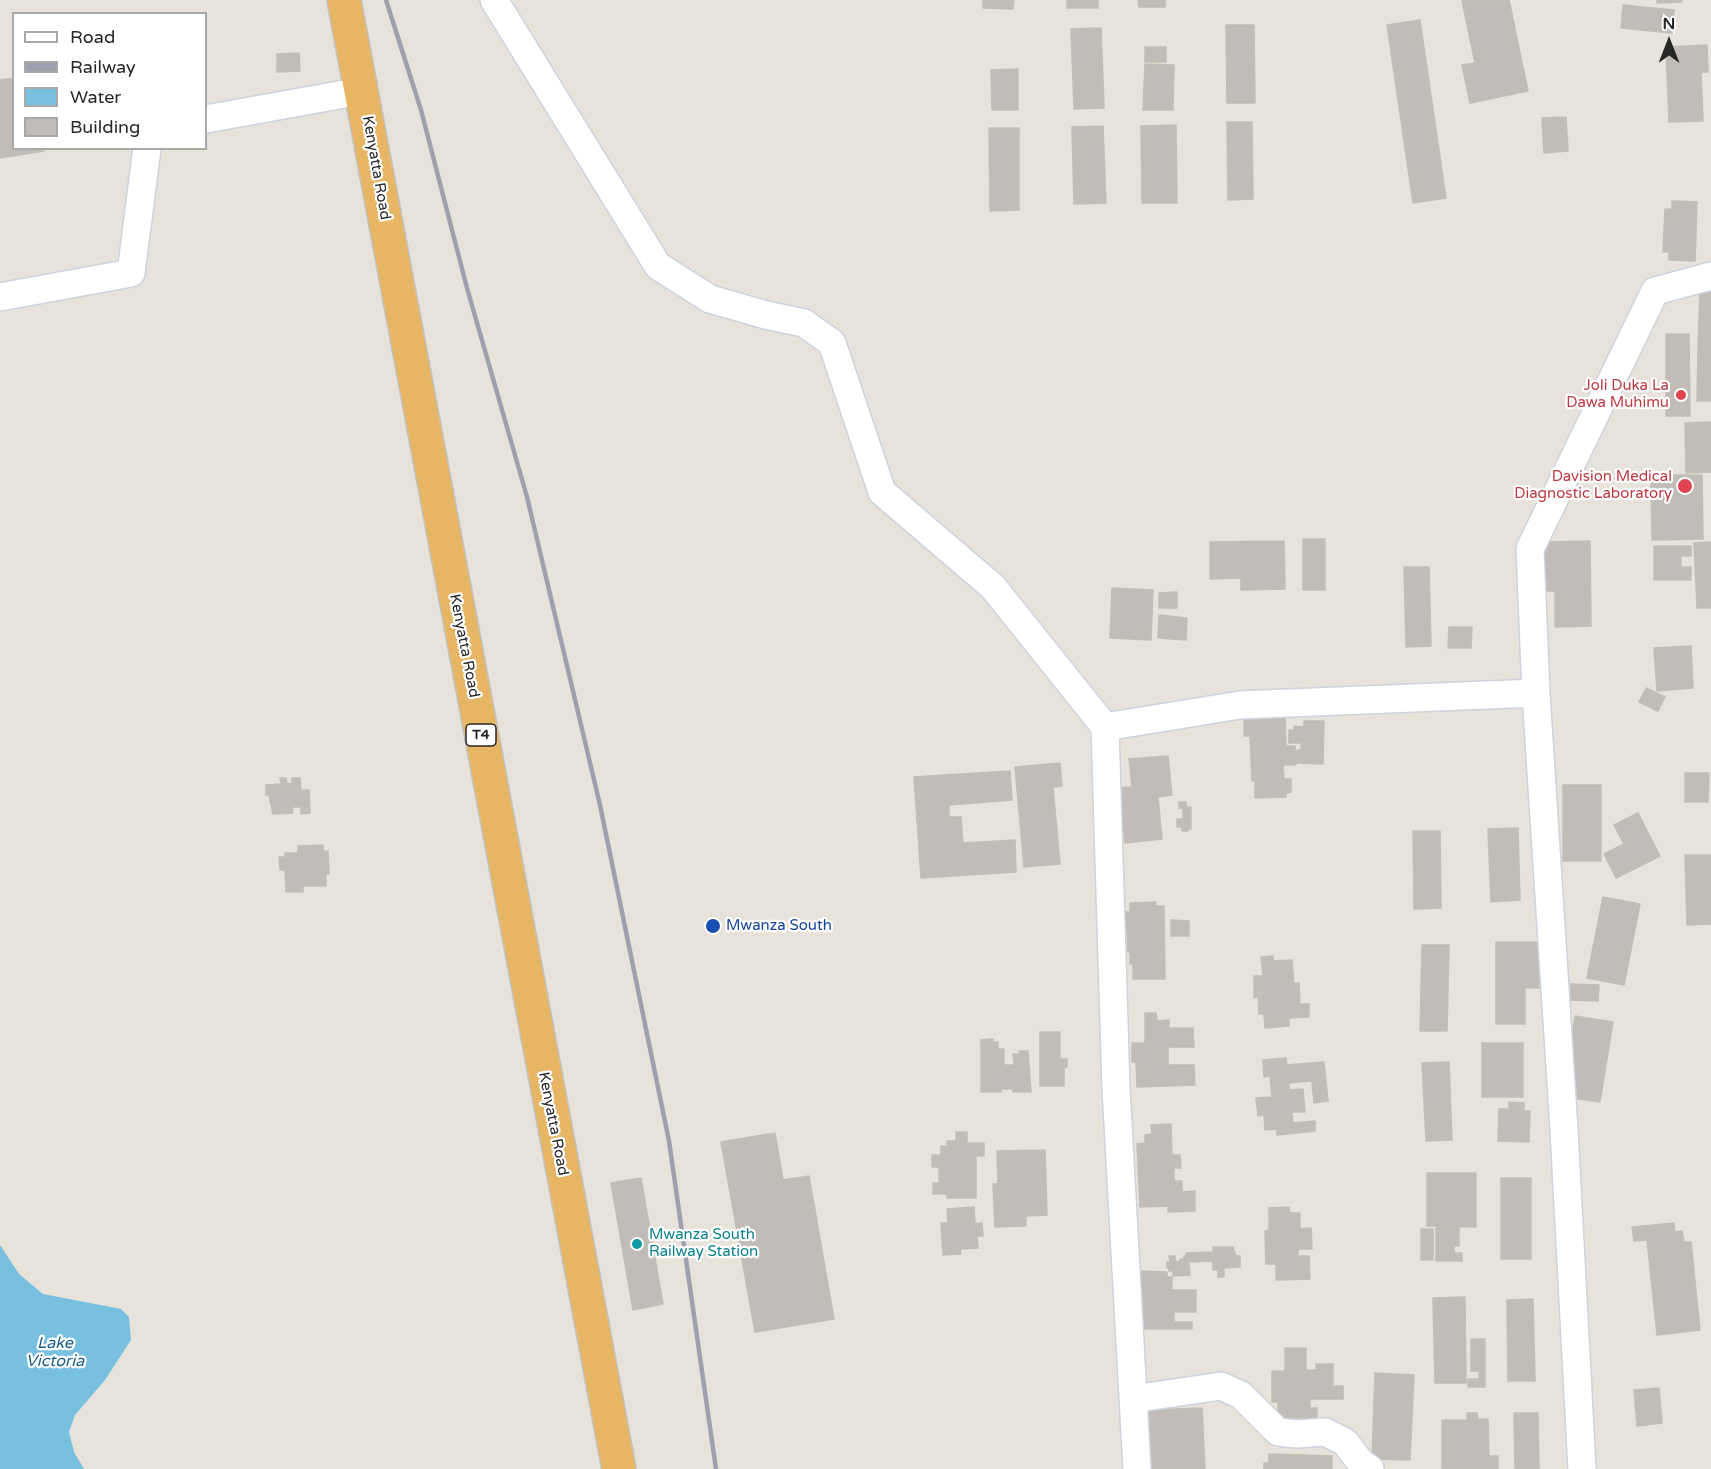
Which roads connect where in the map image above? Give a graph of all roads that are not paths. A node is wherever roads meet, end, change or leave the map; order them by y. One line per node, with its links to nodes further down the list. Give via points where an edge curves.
1 (344, 0): 3 (highway, Kenyatta Road / T4)
2 (494, 0): 9 (street, via 658,266 710,298 804,323 832,344 882,492 993,587)
3 (361, 91): 4 (street); 11 (highway, Kenyatta Road / T4)
4 (207, 119)
5 (147, 150): 7 (street, via 131,273)
6 (1711, 276): 8 (street, via 1655,291 1530,549)
7 (0, 297)
8 (1536, 693): 9 (street, via 1240,705); 14 (street)
9 (1105, 727): 10 (street, via 1116,1088)
10 (1133, 1399): 12 (street); 13 (street, via 1221,1386 1241,1395 1278,1432 1324,1432 1345,1442 1361,1464)
11 (620, 1469)
12 (1137, 1469)
13 (1370, 1469)
14 (1582, 1469)

